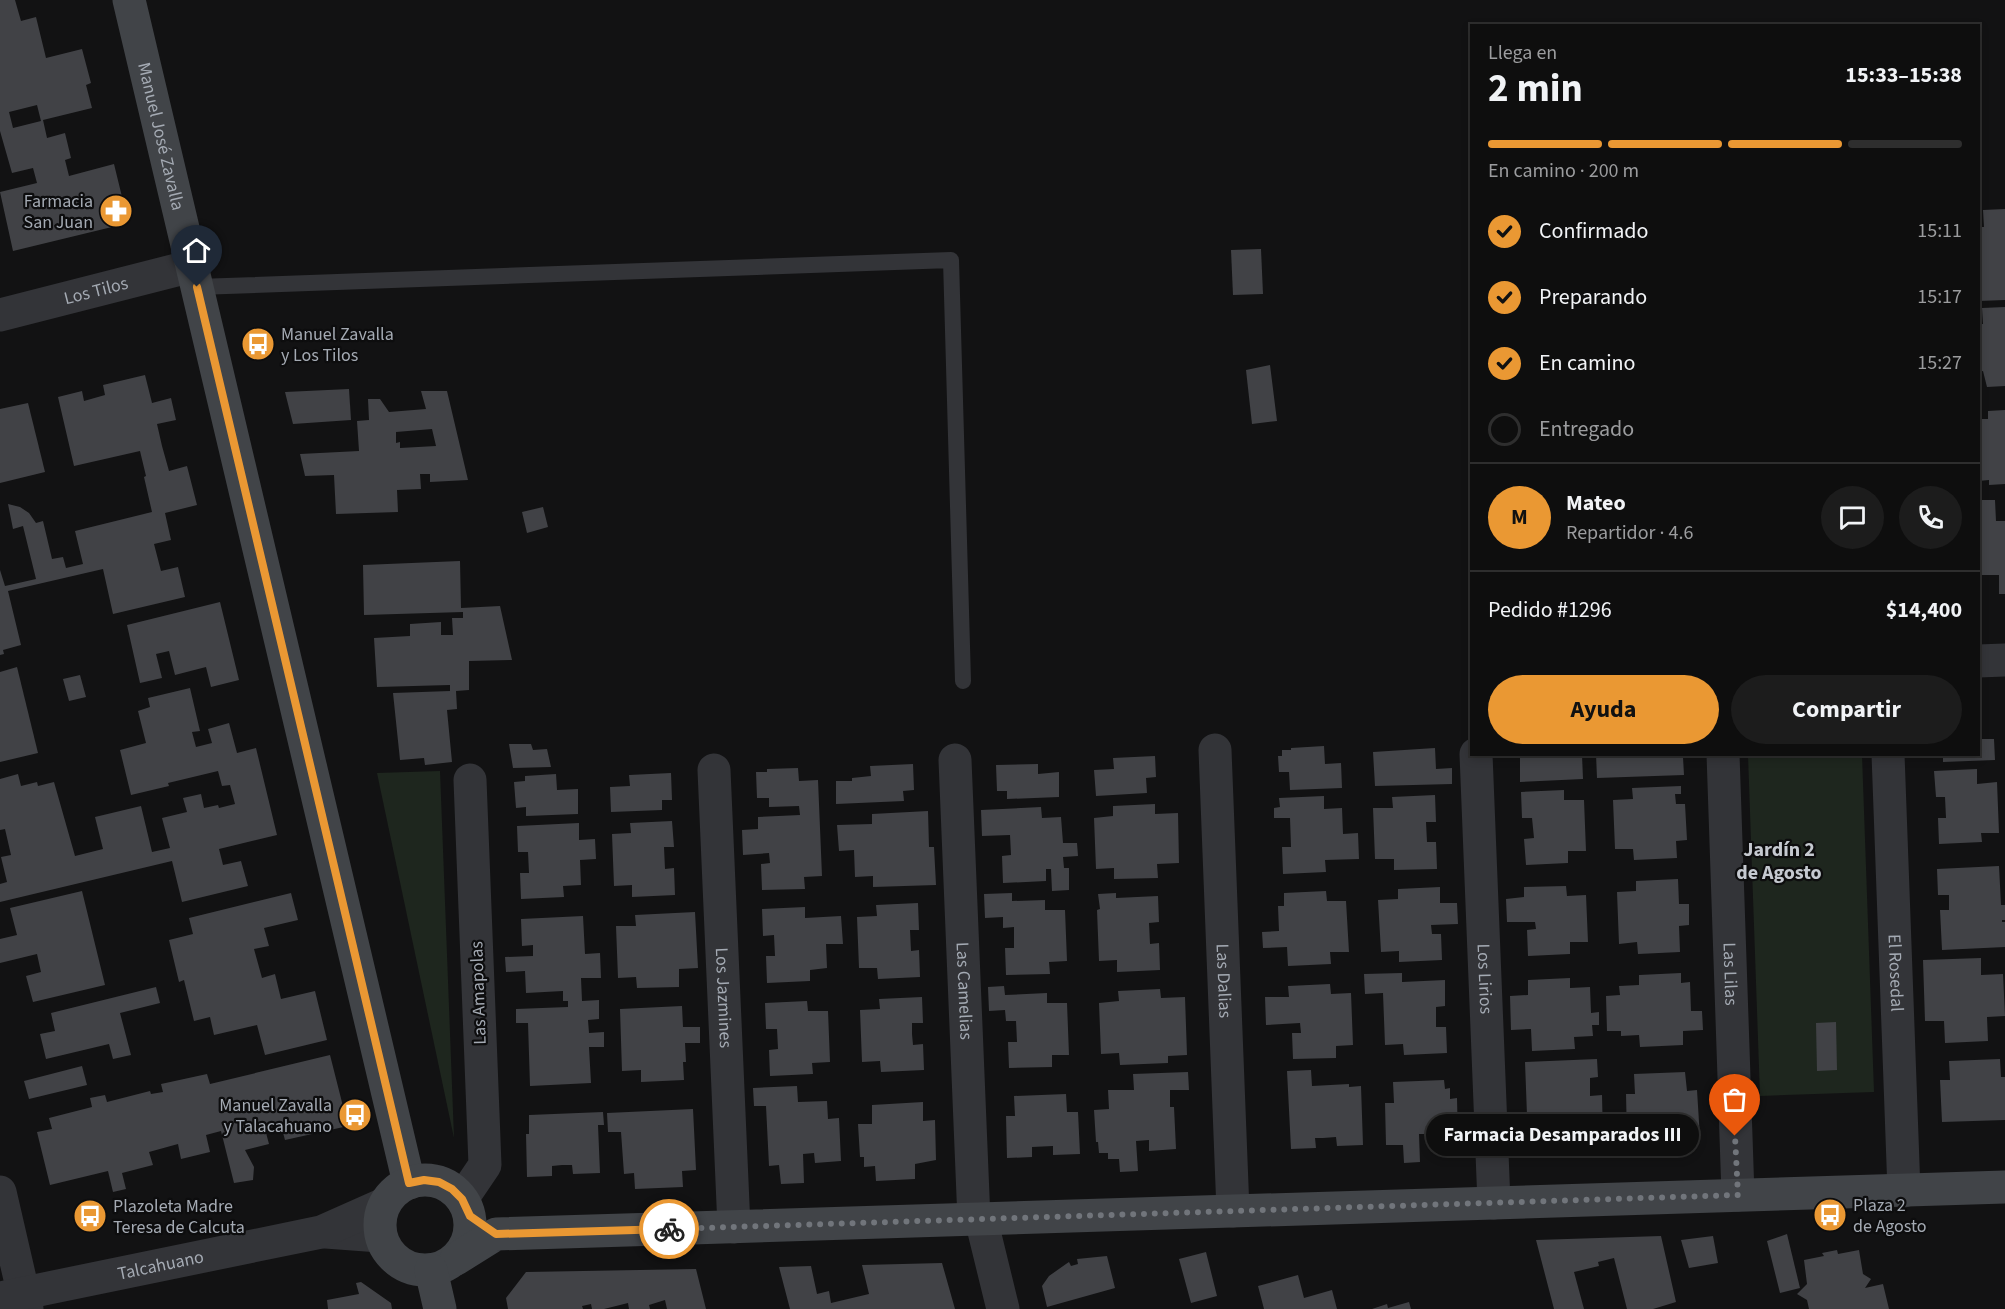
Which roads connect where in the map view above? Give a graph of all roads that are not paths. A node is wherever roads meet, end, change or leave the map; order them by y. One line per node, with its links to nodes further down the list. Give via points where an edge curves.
1 (129, 0): 2 (street, Manuel José Zavalla)
2 (195, 277): 3 (street, Los Tilos); 6 (lane, via 951,261); 14 (street, Manuel José Zavalla)
3 (0, 315)
4 (2005, 660): 5 (street)
5 (1980, 661)
6 (963, 681)
7 (1215, 750): 22 (street, Las Dalias)
8 (1476, 756): 19 (street, Los Lirios)
9 (1723, 756): 18 (street, Las Lilas)
10 (1888, 756): 16 (street, El Rosedal)
11 (955, 760): 23 (street, Las Camelias)
12 (714, 770): 24 (street, Los Jazmines)
13 (470, 780): 21 (street, Las Amapolas, via 485,1165)
14 (409, 1183): 20 (street); 21 (street, via 439,1182 452,1189)
15 (2005, 1187): 16 (street)
16 (1904, 1191): 18 (street)
17 (0, 1192): 29 (street)
18 (1738, 1195): 19 (street)
19 (1494, 1203): 22 (street)
20 (384, 1204): 25 (street, Talcahuano); 27 (street)
21 (466, 1208): 26 (street); 28 (street, via 470,1232 465,1246)
22 (1233, 1211): 23 (street)
23 (978, 1220): 24 (street); 31 (street, Las Camelias)
24 (734, 1227): 26 (street)
25 (321, 1232): 27 (street, Talcahuano); 29 (street, Talcahuano)
26 (496, 1234): 28 (street)
27 (380, 1236): 28 (street, via 387,1252 414,1270)
28 (444, 1265): 30 (street)
29 (17, 1300)
30 (440, 1309)
31 (1003, 1309)

